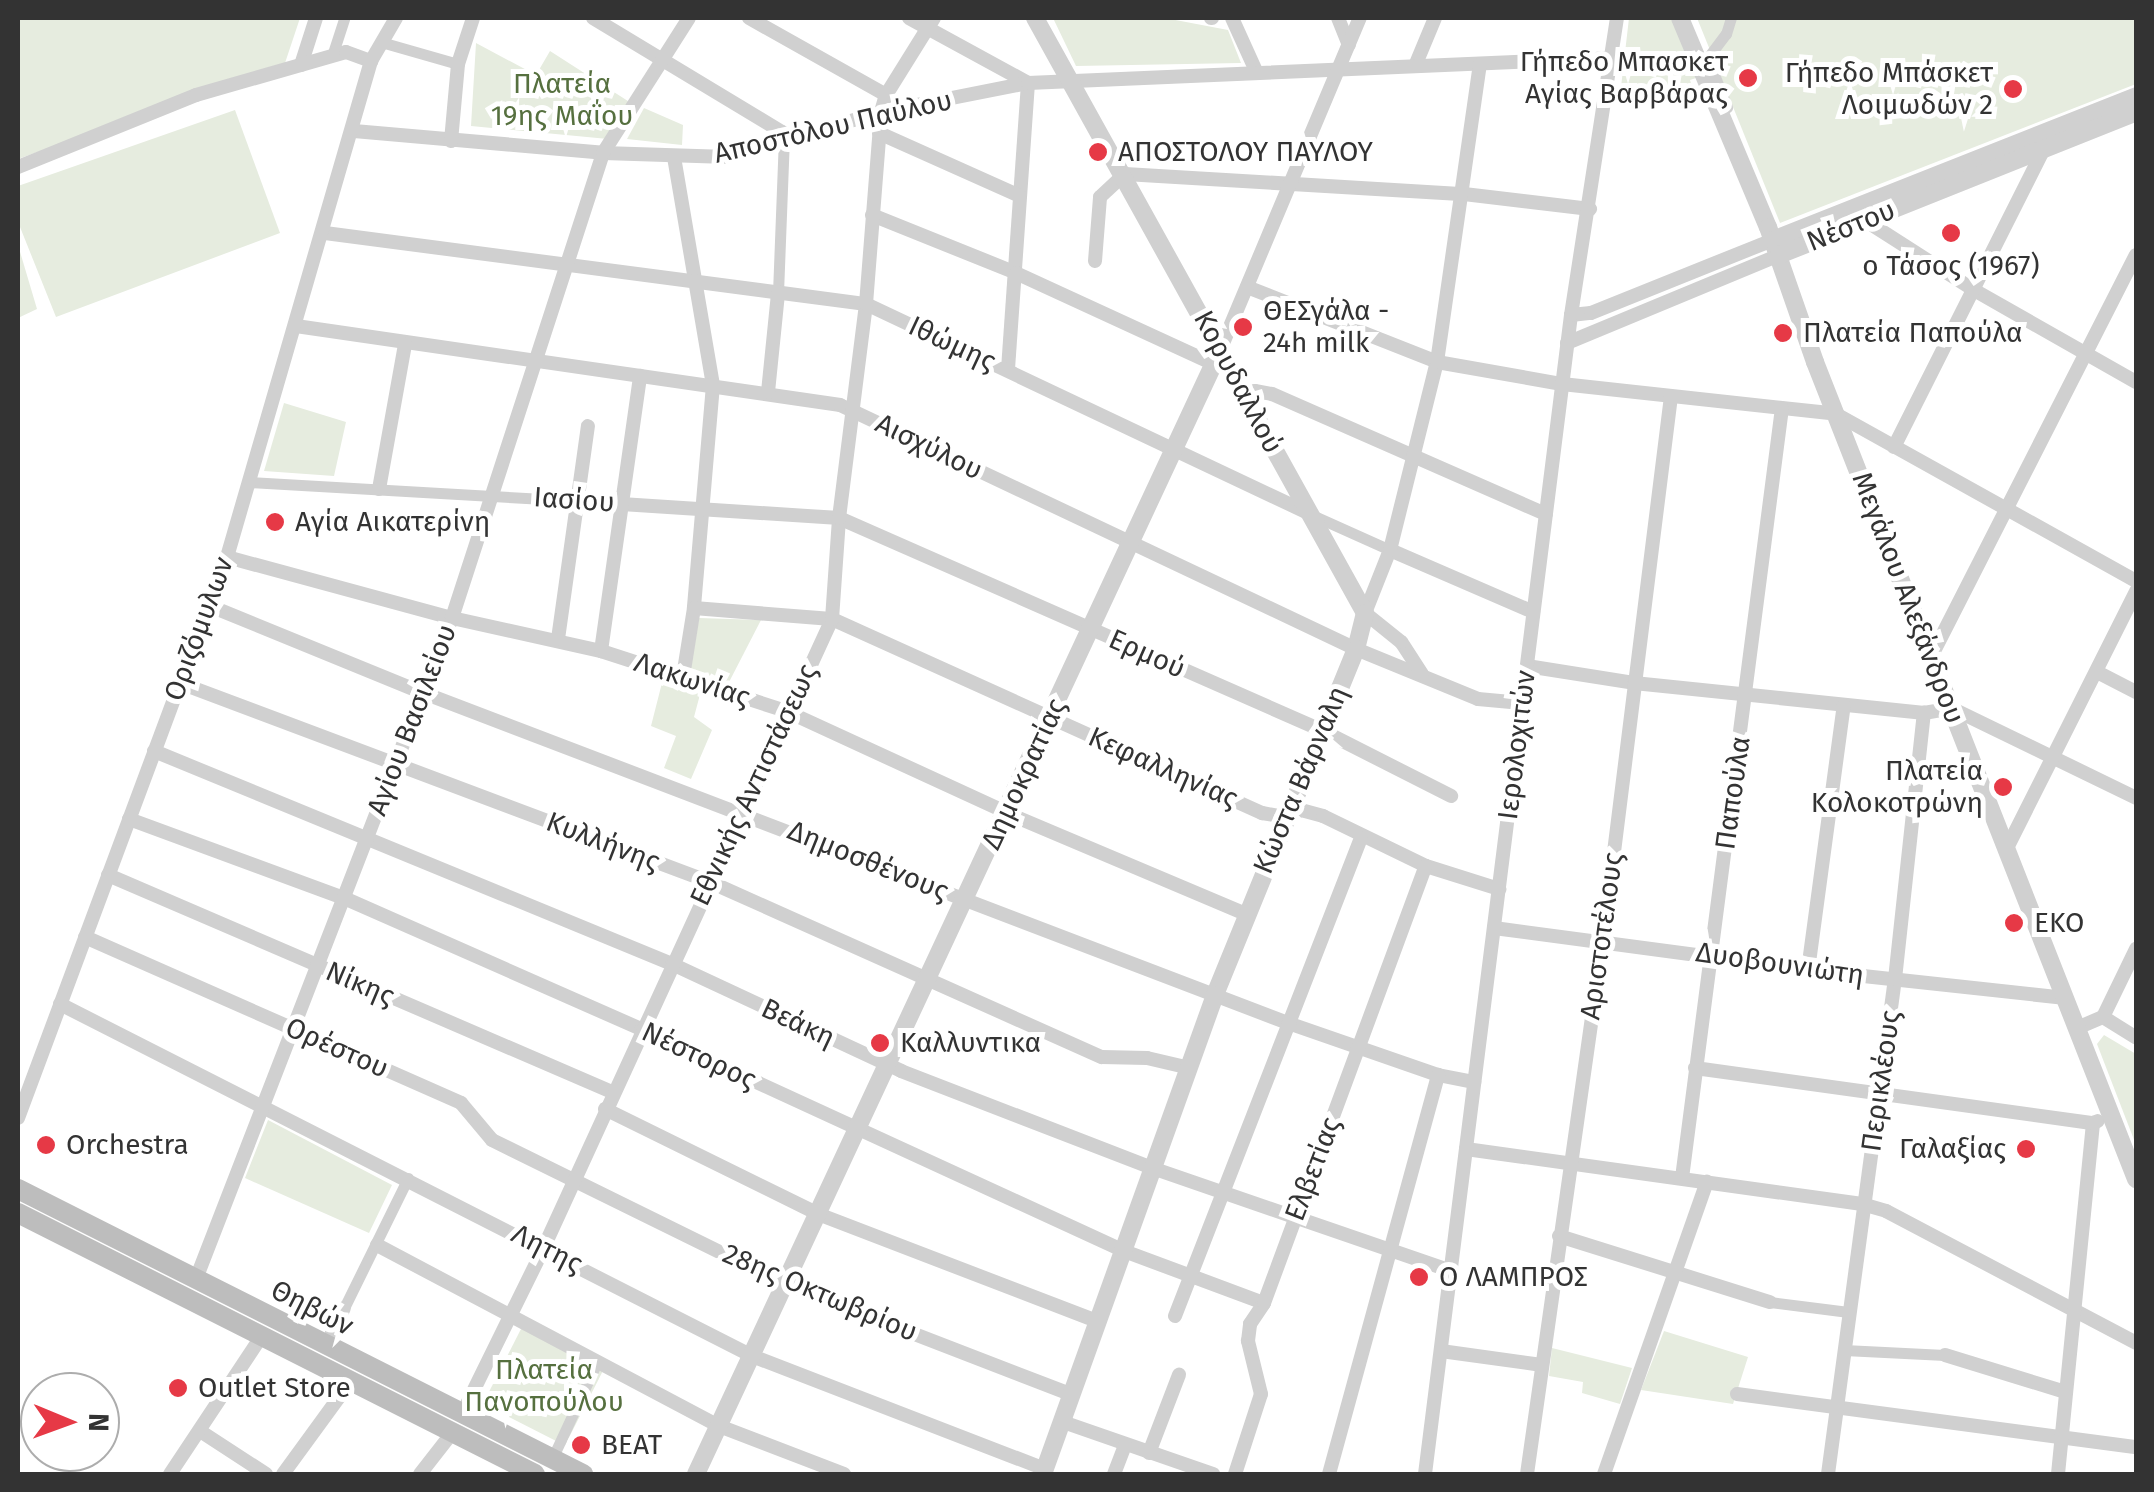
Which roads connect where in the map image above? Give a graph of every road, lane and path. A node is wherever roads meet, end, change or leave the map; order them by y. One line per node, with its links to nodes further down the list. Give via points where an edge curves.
1 (316, 18): 27 (street)
2 (344, 18): 20 (street)
3 (396, 18): 18 (street, Οριζόμυλων)
4 (473, 18): 25 (street)
5 (593, 18): 23 (street)
6 (689, 18): 23 (street, Αγίου Βασιλείου)
7 (749, 18): 33 (street)
8 (909, 18): 17 (street)
9 (1035, 18): 31 (street, Κορυδαλλού)
10 (1232, 18): 30 (street)
11 (1338, 18): 19 (street)
12 (1360, 18): 19 (street, Δημοκρατίας)
13 (1435, 18): 28 (street)
14 (1618, 18): 21 (street, Ιερολοχιτών)
15 (1680, 18): 24 (street, Μεγάλου Αλεξάνδρου)
16 (1731, 18): 24 (street)
17 (931, 23): 32 (street); 33 (street, Εθνικής Αντιστάσεως)
18 (381, 42): 22 (street, Οριζόμυλων); 25 (street)
19 (1349, 45): 29 (street, Δημοκρατίας)
20 (332, 56): 22 (street, via 346,52); 27 (street)
21 (1611, 58): 26 (street, Αποστόλου Παύλου); 50 (street, Ιερολοχιτών)
22 (371, 61): 37 (street, Οριζόμυλων)
23 (663, 62): 39 (street, via 782,132); 42 (street, Αγίου Βασιλείου)
24 (1704, 63): 45 (street); 54 (street, Μεγάλου Αλεξάνδρου)
25 (458, 64): 40 (street)
26 (1480, 64): 28 (street, Αποστόλου Παύλου); 48 (street, Κώστα Βάρναλη)
27 (301, 65): 44 (street, via 196,95)
28 (1416, 66): 29 (street, Αποστόλου Παύλου)
29 (1340, 68): 30 (street, Αποστόλου Παύλου); 47 (street, Δημοκρατίας)
30 (1256, 71): 31 (street, Αποστόλου Παύλου)
31 (1067, 80): 32 (street, Αποστόλου Παύλου); 46 (street, Κορυδαλλού)
32 (1028, 83): 35 (street, Αποστόλου Παύλου); 49 (street)
33 (886, 95): 35 (street, Εθνικής Αντιστάσεως)
34 (2136, 96): 41 (street, Νέστου)
35 (881, 112): 38 (street, Εθνικής Αντιστάσεως); 39 (street, Αποστόλου Παύλου)
36 (2136, 112): 41 (street, Νέστου)
37 (354, 132): 40 (street, Αποστόλου Παύλου); 53 (street, Οριζόμυλων)
38 (879, 133): 49 (street); 52 (street, Εθνικής Αντιστάσεως)
39 (784, 140): 43 (street, Αποστόλου Παύλου, via 728,157); 62 (street)
40 (451, 141): 42 (street, Αποστόλου Παύλου)
41 (2041, 142): 51 (street, Νέστου); 61 (street)
42 (604, 153): 43 (street, Αποστόλου Παύλου); 57 (street, Αγίου Βασιλείου)
43 (674, 157): 59 (street)
44 (18, 166)
45 (1752, 169)
46 (1125, 174): 47 (street); 56 (street, via 1100,197); 69 (street, Κορυδαλλού)
47 (1290, 184): 48 (street); 60 (street, Δημοκρατίας)
48 (1464, 194): 50 (street); 70 (street, Κώστα Βάρναλη)
49 (1020, 196): 58 (street)
50 (1590, 209): 64 (street, Ιερολοχιτών)
51 (1862, 213): 54 (street, Νέστου); 61 (street)
52 (872, 215): 58 (street); 63 (street, Εθνικής Αντιστάσεως)
53 (324, 233): 57 (street, Ιθώμης); 65 (street, Οριζόμυλων)
54 (1776, 248): 64 (street, Νέστου); 66 (street, Νέστου); 82 (street, Μεγάλου Αλεξάνδρου)
55 (2136, 255): 68 (street)
56 (1095, 261)
57 (568, 263): 59 (street, Ιθώμης); 71 (street, Αγίου Βασιλείου)
58 (1016, 273): 69 (street); 72 (street)
59 (695, 283): 62 (street, Ιθώμης); 76 (street)
60 (1247, 287): 69 (street, Δημοκρατίας); 70 (street)
61 (1974, 290): 68 (street); 85 (street)
62 (778, 293): 63 (street, Ιθώμης); 77 (street)
63 (866, 304): 72 (street, Ιθώμης); 81 (street, Εθνικής Αντιστάσεως)
64 (1571, 315): 66 (street, Ιερολοχιτών)
65 (296, 326): 67 (street, Αισχύλου); 87 (street, Οριζόμυλων)
66 (1567, 343): 75 (street, Ιερολοχιτών)
67 (405, 344): 71 (street, Αισχύλου); 88 (street)
68 (2087, 354): 74 (street); 92 (street)
69 (1218, 357): 79 (street, Κορυδαλλού); 84 (street, Δημοκρατίας)
70 (1437, 362): 75 (street); 86 (street, Κώστα Βάρναλη)
71 (534, 364): 73 (street, Αισχύλου); 89 (street, Αγίου Βασιλείου)
72 (1008, 369): 84 (street, Ιθώμης)
73 (640, 376): 76 (street, Αισχύλου); 91 (street)
74 (2136, 382)
75 (1562, 384): 78 (street); 95 (street, Ιερολοχιτών)
76 (714, 386): 77 (street, Αισχύλου); 93 (street)
77 (768, 392): 81 (street, Αισχύλου)
78 (1671, 396): 80 (street); 118 (street, Αριστοτέλους)
79 (1246, 399): 86 (street, via 1264,392); 94 (street, Κορυδαλλού)
80 (1782, 408): 82 (street); 121 (street, Παπούλα)
81 (852, 410): 96 (street, Εθνικής Αντιστάσεως); 97 (street, Αισχύλου)
82 (1836, 414): 85 (street); 112 (street, Μεγάλου Αλεξάνδρου)
83 (588, 426): 90 (street)
84 (1175, 448): 94 (street, Ιθώμης); 97 (street, Δημοκρατίας)
85 (1894, 448): 92 (street)
86 (1416, 458): 95 (street); 98 (street, Κώστα Βάρναλη)
87 (249, 482): 88 (street, Ιασίου); 99 (street, Οριζόμυλων)
88 (379, 489): 89 (street, Ιασίου)
89 (494, 494): 90 (street, Ιασίου); 106 (street, Αγίου Βασιλείου)
90 (575, 501): 91 (street, Ιασίου); 109 (street)
91 (623, 503): 93 (street, Ιασίου); 111 (street)
92 (2006, 507): 100 (street); 112 (street)
93 (704, 509): 96 (street, Ιασίου); 103 (street)
94 (1309, 514): 98 (street, Ιθώμης); 105 (street, Κορυδαλλού)
95 (1546, 514): 104 (street, Ιερολοχιτών)
96 (839, 518): 107 (street, Εθνικής Αντιστάσεως); 108 (street, Ερμού)
97 (1130, 545): 108 (street, Δημοκρατίας); 110 (street, Αισχύλου)
98 (1390, 550): 104 (street, Ιθώμης); 105 (street, Κώστα Βάρναλη)
99 (226, 557): 102 (street, Οριζόμυλων); 106 (street, Λακωνίας)
100 (2136, 581)
101 (2136, 592): 114 (street)
102 (210, 606): 117 (street, Οριζόμυλων); 119 (street, Δημοσθένους)
103 (694, 608): 107 (street, Κεφαλληνίας); 116 (street)
104 (1534, 612): 113 (street, Ιερολοχιτών)
105 (1365, 613): 110 (street, Κώστα Βάρναλη); 115 (street, Κορυδαλλού, via 1402,642)
106 (452, 618): 109 (street, Λακωνίας); 119 (street, Αγίου Βασιλείου)
107 (832, 620): 125 (street, Εθνικής Αντιστάσεως); 127 (street, Κεφαλληνίας)
108 (1093, 630): 127 (street, Δημοκρατίας); 128 (street, Ερμού)
109 (558, 640): 111 (street, Λακωνίας)
110 (1356, 649): 115 (street, Αισχύλου); 128 (street, Κώστα Βάρναλη)
111 (600, 651): 116 (street, Λακωνίας)
112 (1931, 656): 124 (street, Μεγάλου Αλεξάνδρου)
113 (1527, 666): 118 (street); 122 (street, Ιερολοχιτών)
114 (2099, 673): 120 (street); 130 (street)
115 (1422, 674): 122 (street, Αισχύλου, via 1478,699)
116 (684, 676): 125 (street, Λακωνίας)
117 (180, 682): 129 (street, Οριζόμυλων); 131 (street, Κυλλήνης)
118 (1634, 683): 121 (street); 150 (street, Αριστοτέλους)
119 (421, 692): 131 (street, Αγίου Βασιλείου); 134 (street, Δημοσθένους)
120 (2136, 692)
121 (1747, 696): 123 (street); 152 (street, Παπούλα)
122 (1522, 703): 144 (street, Ιερολοχιτών)
123 (1844, 705): 126 (street); 155 (street)
124 (1951, 708): 126 (street); 130 (street); 140 (street, Μεγάλου Αλεξάνδρου)
125 (786, 711): 134 (street, Εθνικής Αντιστάσεως); 135 (street, Λακωνίας)
126 (1924, 713): 156 (street, Περικλέους)
127 (1050, 718): 135 (street, Δημοκρατίας); 136 (street, Κεφαλληνίας)
128 (1322, 730): 132 (street, Ερμού); 136 (street, Κώστα Βάρναλη)
129 (154, 751): 137 (street, Οριζόμυλων); 138 (street, Βεάκη)
130 (2056, 758): 133 (street); 140 (street)
131 (393, 762): 138 (street, Αγίου Βασιλείου); 143 (street, Κυλλήνης)
132 (1451, 796)
133 (2136, 798)
134 (740, 811): 143 (street, Εθνικής Αντιστάσεως); 146 (street, Δημοσθένους)
135 (1006, 812): 146 (street, Δημοκρατίας); 147 (street, Λακωνίας)
136 (1284, 817): 139 (street, Κεφαλληνίας, via 1301,810); 147 (street, Κώστα Βάρναλη)
137 (129, 819): 142 (street, Οριζόμυλων); 145 (street, Νέστορος)
138 (367, 837): 145 (street, Αγίου Βασιλείου); 153 (street, Βεάκη)
139 (1361, 838): 141 (street, Κεφαλληνίας); 162 (street)
140 (2006, 848): 159 (street, Μεγάλου Αλεξάνδρου)
141 (1426, 866): 144 (street, Κεφαλληνίας); 167 (street, Ελβετίας)
142 (108, 875): 149 (street, Οριζόμυλων); 154 (street, Νίκης)
143 (710, 882): 153 (street, Εθνικής Αντιστάσεως); 157 (street, Κυλλήνης)
144 (1499, 889): 148 (street, Ιερολοχιτών)
145 (344, 898): 154 (street, Αγίου Βασιλείου); 165 (street, Νέστορος)
146 (965, 899): 157 (street, Δημοκρατίας); 158 (street, Δημοσθένους)
147 (1246, 914): 158 (street, Κώστα Βάρναλη)
148 (1494, 928): 150 (street, Δυοβουνιώτη); 172 (street, Ιερολοχιτών)
149 (85, 937): 160 (street, Οριζόμυλων); 164 (street, Ορέστου)
150 (1603, 940): 152 (street, Δυοβουνιώτη); 182 (street, Αριστοτέλους)
151 (2136, 950): 161 (street)
152 (1710, 954): 155 (street, Δυοβουνιώτη); 170 (street, Παπούλα)
153 (672, 964): 165 (street, Εθνικής Αντιστάσεως); 168 (street, Βεάκη)
154 (318, 966): 164 (street, Αγίου Βασιλείου); 173 (street, Νίκης)
155 (1808, 970): 156 (street, Δυοβουνιώτη)
156 (1895, 979): 159 (street, Δυοβουνιώτη); 174 (street, Περικλέους)
157 (930, 980): 168 (street, Δημοκρατίας); 169 (street, Κυλλήνης, via 1102,1057)
158 (1215, 996): 162 (street, Δημοσθένους); 169 (street, Κώστα Βάρναλη)
159 (2065, 998): 163 (street, Μεγάλου Αλεξάνδρου)
160 (60, 1004): 175 (street, Λητης); 178 (street, Οριζόμυλων)
161 (2103, 1018): 163 (street); 166 (street)
162 (1288, 1023): 167 (street, Δημοσθένους); 190 (street)
163 (2077, 1028): 177 (street, Μεγάλου Αλεξάνδρου)
164 (295, 1029): 175 (street, Αγίου Βασιλείου); 187 (street, Ορέστου, via 461,1102 492,1140)
165 (641, 1029): 173 (street, Εθνικής Αντιστάσεως); 180 (street, Νέστορος)
166 (2136, 1038)
167 (1359, 1049): 171 (street, Δημοσθένους); 194 (street, Ελβετίας)
168 (889, 1066): 180 (street, Δημοκρατίας); 183 (street, Βεάκη)
169 (1190, 1068): 183 (street, Κώστα Βάρναλη)
170 (1695, 1068): 174 (street); 185 (street, Παπούλα)
171 (1438, 1075): 172 (street, Δημοσθένους); 198 (street)
172 (1474, 1082): 181 (street, Ιερολοχιτών)
173 (612, 1092): 176 (street, Εθνικής Αντιστάσεως)
174 (1880, 1093): 179 (street); 191 (street, Περικλέους)
175 (262, 1105): 184 (street, Λητης); 203 (street, Αγίου Βασιλείου)
176 (605, 1108): 187 (street, Εθνικής Αντιστάσεως); 193 (street)
177 (2112, 1116): 179 (street); 186 (street, Μεγάλου Αλεξάνδρου)
178 (18, 1118)
179 (2093, 1123): 208 (street)
180 (858, 1131): 193 (street, Δημοκρατίας); 199 (street, Νέστορος)
181 (1466, 1149): 182 (street); 200 (street, Ιερολοχιτών)
182 (1570, 1162): 185 (street); 195 (street, Αριστοτέλους)
183 (1155, 1168): 190 (street, Βεάκη); 199 (street, Κώστα Βάρναλη)
184 (408, 1178): 196 (street); 197 (street, Λητης)
185 (1682, 1178): 188 (street)
186 (2136, 1179)
187 (573, 1181): 197 (street, Εθνικής Αντιστάσεως); 204 (street, 28ης Οκτωβρίου)
188 (1707, 1182): 191 (street); 201 (street)
189 (18, 1189): 203 (main road, Θηβών)
190 (1224, 1192): 194 (street, Βεάκη); 202 (street)
191 (1862, 1204): 208 (street); 209 (street, Περικλέους)
192 (18, 1213): 213 (main road, Θηβών)
193 (818, 1214): 204 (street, Δημοκρατίας); 212 (street)
194 (1293, 1219): 198 (street, Βεάκη); 206 (street, Ελβετίας)
195 (1559, 1236): 201 (street); 221 (street, Αριστοτέλους)
196 (377, 1245): 207 (street); 210 (street)
197 (544, 1247): 210 (street, Εθνικής Αντιστάσεως); 219 (street, Λητης)
198 (1387, 1250): 200 (street, Βεάκη); 249 (street)
199 (1124, 1251): 202 (street, Νέστορος); 212 (street, Κώστα Βάρναλη)
200 (1451, 1270): 217 (street, Ιερολοχιτών)
201 (1675, 1272): 205 (street); 252 (street)
202 (1190, 1277): 206 (street, Νέστορος); 211 (street)
203 (196, 1279): 215 (main road, Θηβών)
204 (785, 1284): 219 (street, Δημοκρατίας); 226 (street, 28ης Οκτωβρίου)
205 (1770, 1302): 209 (street)
206 (1264, 1303): 248 (street, Ελβετίας, via 1248,1332 1261,1394)
207 (344, 1308): 215 (street)
208 (2072, 1309): 214 (street); 224 (street)
209 (1848, 1312): 216 (street, Περικλέους)
210 (512, 1314): 220 (street); 229 (street, Εθνικής Αντιστάσεως)
211 (1175, 1316)
212 (1098, 1322): 226 (street, Κώστα Βάρναλη)
213 (261, 1337): 223 (main road, Θηβών); 231 (street)
214 (2136, 1343)
215 (326, 1346): 229 (main road, Θηβών)
216 (1844, 1350): 218 (street); 227 (street, Περικλέους)
217 (1440, 1351): 221 (street); 250 (street, Ιερολοχιτών)
218 (1945, 1355): 224 (street)
219 (752, 1356): 230 (street, Δημοκρατίας); 237 (street, Λητης)
220 (597, 1362): 230 (street); 236 (street)
221 (1542, 1364): 251 (street, Αριστοτέλους)
222 (1179, 1375): 235 (street)
223 (350, 1382): 229 (main road, Θηβών); 240 (street)
224 (2065, 1392): 232 (street)
225 (1736, 1394): 227 (street)
226 (1072, 1395): 228 (street, Κώστα Βάρναλη)
227 (1836, 1408): 232 (street); 253 (street, Περικλέους)
228 (1063, 1422): 233 (street); 237 (street, Κώστα Βάρναλη)
229 (457, 1423): 236 (main road, Θηβών); 241 (street, Εθνικής Αντιστάσεως); 242 (main road, Θηβών)
230 (719, 1426): 244 (street, Δημοκρατίας); 245 (street)
231 (200, 1430): 238 (street); 239 (street)
232 (2061, 1437): 234 (street); 254 (street)
233 (1125, 1445): 235 (street); 246 (street)
234 (2136, 1447)
235 (1150, 1453): 247 (street)
236 (552, 1459): 243 (main road, Θηβών)
237 (1044, 1472)
238 (170, 1474)
239 (266, 1474)
240 (284, 1474)
241 (420, 1474)
242 (535, 1474)
243 (583, 1474)
244 (696, 1474)
245 (844, 1474)
246 (1114, 1474)
247 (1214, 1474)
248 (1236, 1474)
249 (1330, 1474)
250 (1425, 1474)
251 (1527, 1474)
252 (1604, 1474)
253 (1828, 1474)
254 (2058, 1474)

